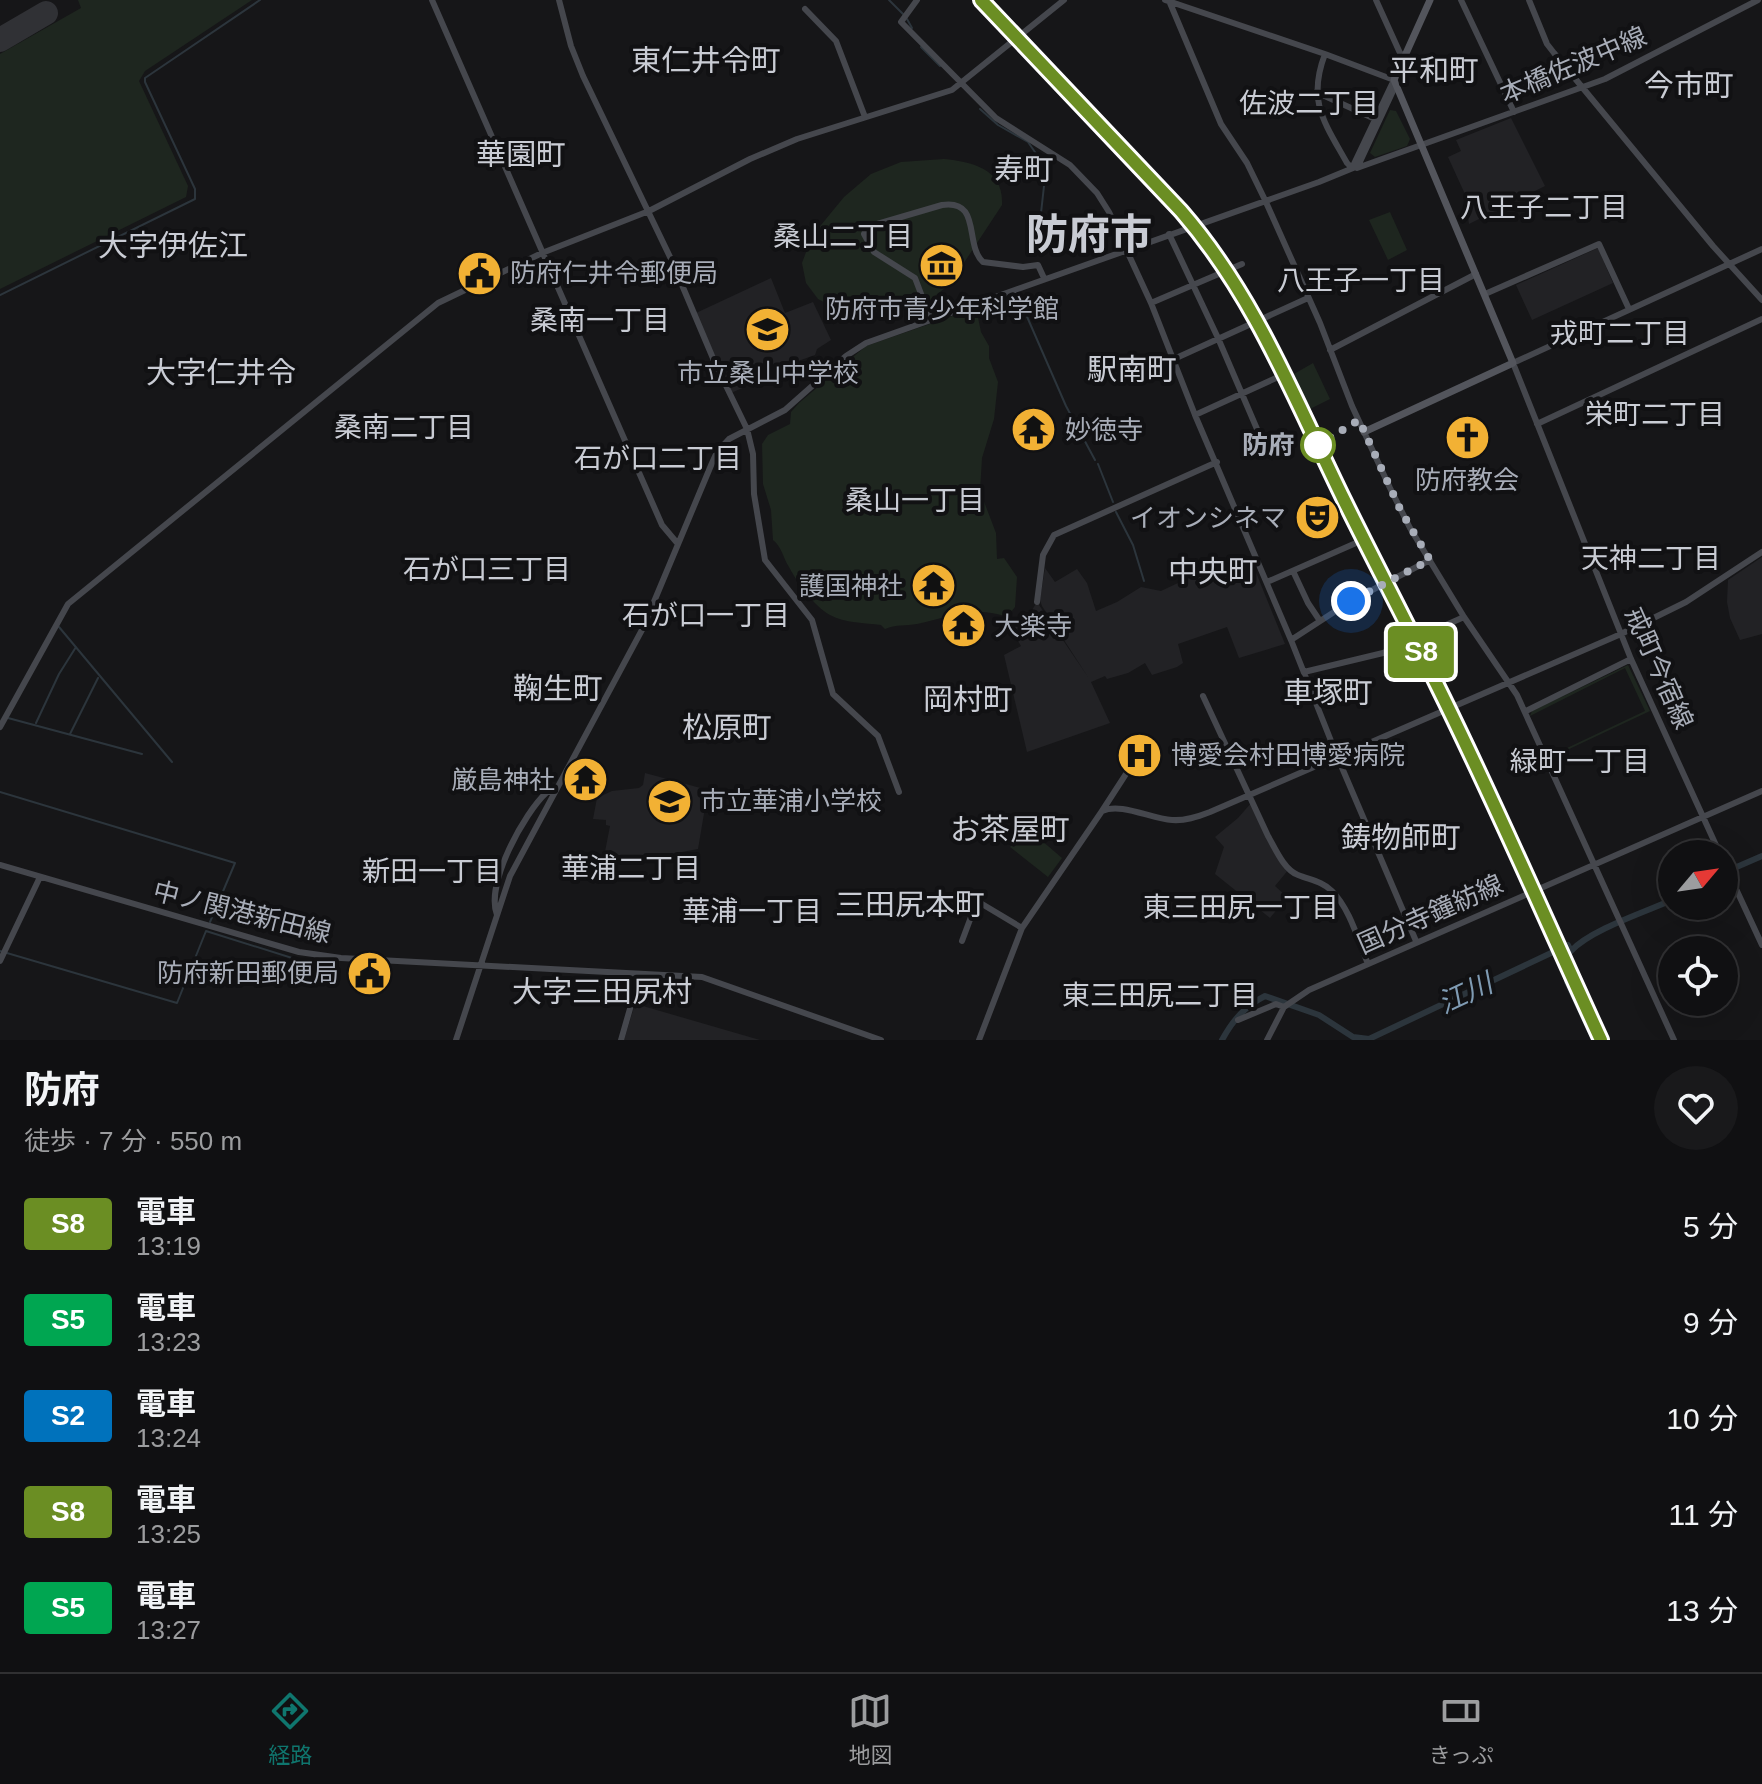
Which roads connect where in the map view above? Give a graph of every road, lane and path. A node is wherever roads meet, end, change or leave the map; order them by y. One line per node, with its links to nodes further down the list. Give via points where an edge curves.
1 (432, 0): 28 (street)
2 (559, 0): 24 (street, via 583,76)
3 (917, 0): 15 (street, via 901,22)
4 (1064, 0): 15 (street)
5 (1376, 0): 13 (street)
6 (1430, 0): 13 (main road)
7 (1461, 0): 18 (street)
8 (1529, 0): 16 (street, via 1547,44)
9 (1758, 0): 16 (street, 本橋佐波中線)
10 (1168, 1): 12 (street); 23 (street, via 1221,124)
11 (805, 9): 19 (street, via 836,41)
12 (1325, 54): 14 (street); 17 (street)
13 (1405, 56): 14 (main road)
14 (1394, 80): 20 (street); 21 (main road); 22 (street, via 1366,152)
15 (963, 83): 19 (street); 26 (street, via 996,118 1081,175)
16 (1582, 88): 18 (street, 本橋佐波中線); 29 (street)
17 (1316, 92): 20 (street); 22 (street, via 1322,118)
18 (1514, 112): 21 (street, 本橋佐波中線)
19 (865, 117): 24 (street, via 750,159)
20 (1375, 119): 22 (street)
21 (1422, 145): 22 (street, 本橋佐波中線); 31 (main road)
22 (1352, 168): 23 (street, 本橋佐波中線)
23 (1265, 200): 25 (street, 本橋佐波中線); 35 (street)
24 (649, 211): 28 (street); 49 (street)
25 (1169, 234): 26 (street, 本橋佐波中線); 33 (street)
26 (1128, 249): 32 (street, 本橋佐波中線); 37 (street)
27 (1762, 249): 29 (street)
28 (542, 253): 54 (street, via 662,525); 69 (street, via 432,307 68,604)
29 (1729, 263): 36 (street); 38 (street)
30 (1242, 264): 33 (street)
31 (1476, 274): 34 (main road); 42 (street)
32 (1044, 278): 40 (street, 本橋佐波中線); 40 (street, via 1038,265 980,260 967,215 955,205 867,227 865,239 874,252 919,284)
33 (1193, 285): 37 (street); 41 (street)
34 (1485, 294): 38 (street, via 1599,244); 44 (main road)
35 (1308, 298): 41 (street); 42 (street)
36 (1762, 300)
37 (1151, 303): 43 (street)
38 (1629, 309): 44 (street)
39 (1762, 319): 48 (street)
40 (931, 320): 49 (street, 本橋佐波中線, via 855,349 785,410)
41 (1218, 338): 43 (street); 46 (street)
42 (1330, 350): 51 (street)
43 (1174, 359): 47 (street)
44 (1513, 363): 48 (street, 戒町今宿線); 51 (main road)
45 (1276, 378): 46 (street)
46 (1242, 394): 47 (street); 50 (street)
47 (1195, 415): 52 (street)
48 (1537, 424): 62 (street, 戒町今宿線)
49 (747, 429): 54 (street, 本橋佐波中線, via 717,452); 74 (street, via 765,560 812,620 833,694 878,736)
50 (1257, 429)
51 (1364, 432): 56 (street)
52 (1217, 462): 58 (street); 59 (street, via 1054,535 1043,555)
53 (1356, 543): 57 (street)
54 (678, 544): 73 (street, 本橋佐波中線, via 643,628)
55 (1762, 552): 62 (street, via 1686,602)
56 (1430, 560): 60 (street); 61 (street)
57 (1293, 571): 58 (street); 61 (street)
58 (1267, 582): 63 (street)
59 (1037, 602)
60 (1464, 617): 65 (street, via 1383,653); 66 (street)
61 (1320, 621): 63 (street)
62 (1621, 634): 64 (street, 戒町今宿線); 66 (street)
63 (1291, 640): 65 (street)
64 (1631, 659): 68 (street); 77 (street, 戒町今宿線)
65 (1304, 672): 70 (street)
66 (1510, 681): 68 (street); 70 (street)
67 (1203, 696): 75 (street)
68 (1526, 711): 79 (street)
69 (0, 727)
70 (1337, 756): 75 (street); 86 (street)
71 (1135, 760): 76 (street)
72 (1762, 791): 77 (street, 国分寺鐘紡線)
73 (554, 792): 83 (street, 本橋佐波中線, via 510,876); 83 (street, via 547,792 522,822 495,890)
74 (899, 792)
75 (1248, 795): 76 (street, via 1186,820); 89 (street, via 1289,869 1332,891)
76 (1102, 811): 84 (street)
77 (1702, 816): 78 (street, 戒町今宿線); 79 (street, 国分寺鐘紡線)
78 (1713, 840)
79 (1593, 863): 86 (street, 国分寺鐘紡線); 99 (street)
80 (0, 865): 81 (street, 中ノ関港新田線)
81 (40, 877): 88 (street); 90 (street, 中ノ関港新田線, via 299,952)
82 (1738, 893): 87 (street)
83 (497, 915): 90 (street)
84 (1022, 928): 85 (street, via 977,901); 97 (street)
85 (962, 941)
86 (1416, 941): 89 (street, 国分寺鐘紡線)
87 (1762, 945)
88 (0, 961)
89 (1368, 964): 92 (street, 国分寺鐘紡線)
90 (480, 965): 91 (street, 中ノ関港新田線); 94 (street)
91 (640, 974): 95 (street); 96 (street, 中ノ関港新田線, via 702,977)
92 (1284, 1007): 93 (street, via 1276,1004); 98 (street)
93 (1238, 1020)
94 (456, 1040)
95 (621, 1040)
96 (881, 1040)
97 (979, 1040)
98 (1267, 1040)
99 (1674, 1040)

